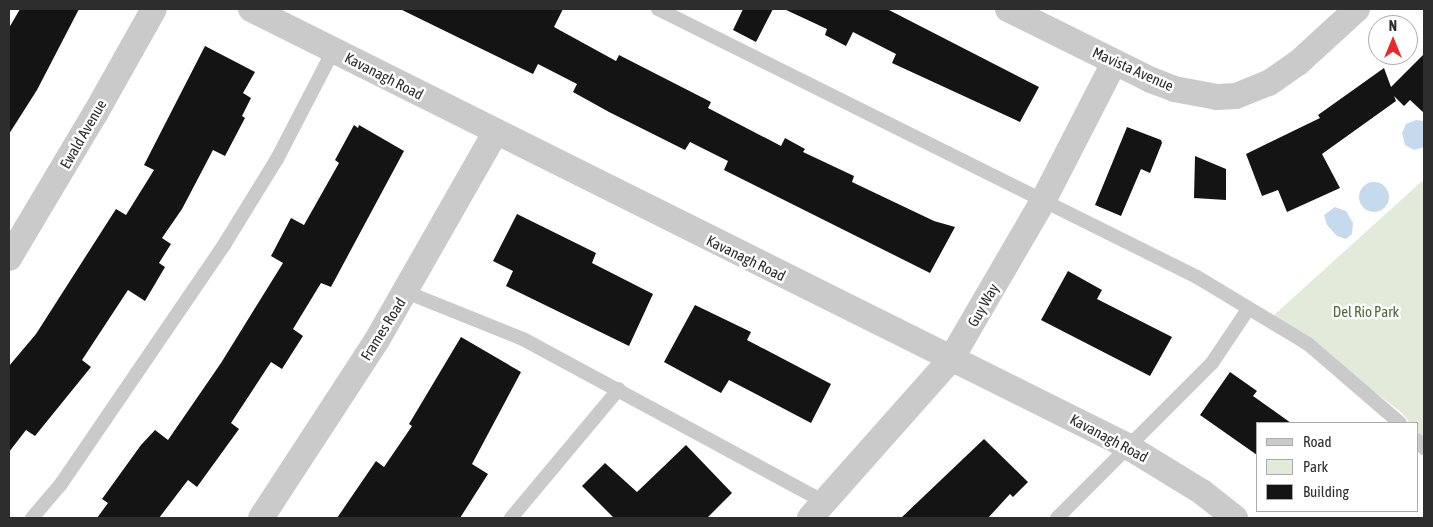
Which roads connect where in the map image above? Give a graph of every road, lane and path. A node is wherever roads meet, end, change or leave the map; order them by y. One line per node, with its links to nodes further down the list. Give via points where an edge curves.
1 (154, 9): 10 (street, Ewald Avenue, via 96,114)
2 (250, 9): 6 (street, Kavanagh Road)
3 (658, 9): 9 (lane)
4 (1008, 9): 7 (street, Mavista Avenue)
5 (1357, 9): 7 (street, Mavista Avenue, via 1284,73 1236,96 1216,97 1174,89)
6 (333, 51): 8 (street, Kavanagh Road); 18 (lane, via 277,159 224,245 61,484)
7 (1114, 63): 9 (street, Guy Way)
8 (495, 133): 11 (street, Frames Road); 13 (street, Kavanagh Road)
9 (1043, 201): 12 (lane, via 1197,277); 13 (street, Guy Way)
10 (9, 258)
11 (406, 292): 14 (lane, via 523,339); 19 (street, Frames Road)
12 (1249, 308): 15 (lane, via 1308,344); 16 (lane, via 1212,363)
13 (951, 359): 16 (street, Kavanagh Road); 17 (street, Guy Way)
14 (619, 389): 17 (lane); 20 (lane)
15 (1399, 422)
16 (1127, 446): 21 (lane); 22 (street, Kavanagh Road, via 1202,492)
17 (818, 511)
18 (32, 518)
19 (261, 518)
20 (512, 518)
21 (1057, 518)
22 (1235, 518)

